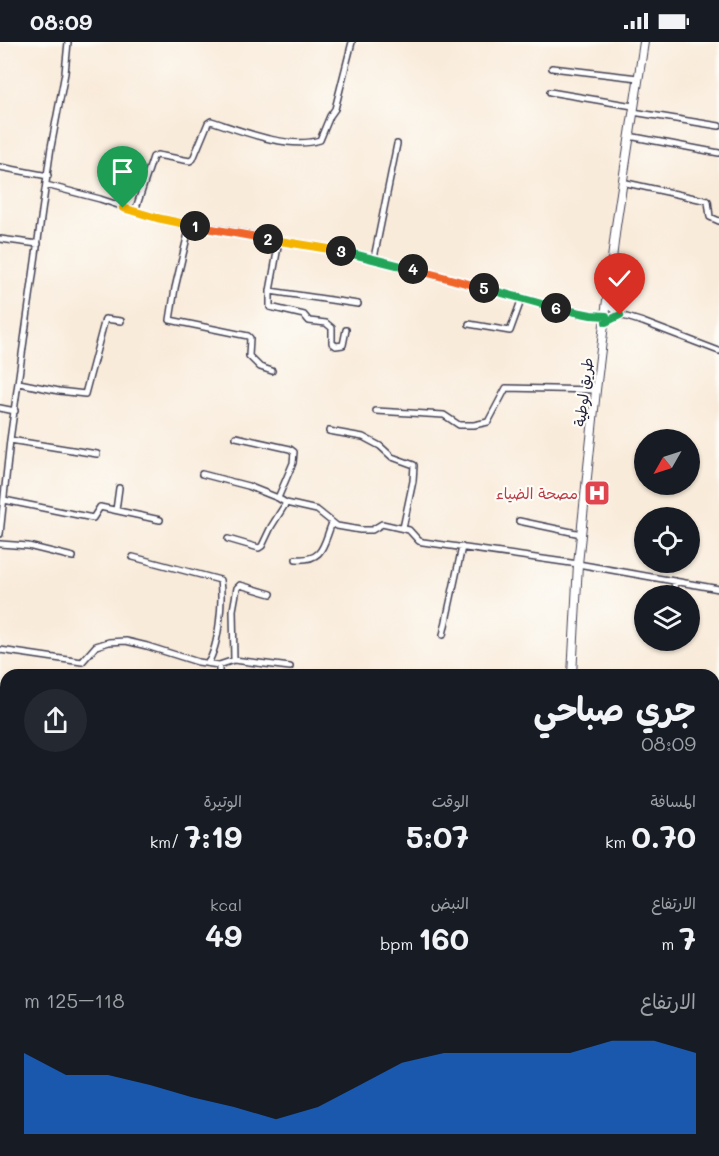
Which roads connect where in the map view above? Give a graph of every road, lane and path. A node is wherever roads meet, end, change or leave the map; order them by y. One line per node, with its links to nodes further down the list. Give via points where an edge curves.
1 (68, 42): 13 (street)
2 (352, 42): 16 (street, via 335,110 320,140 293,143 212,121 194,159 153,157)
3 (644, 42): 5 (main road, طريق لوطية)
4 (552, 68): 5 (street)
5 (638, 78): 7 (main road, طريق لوطية)
6 (550, 92): 7 (street)
7 (633, 109): 8 (street); 9 (main road, طريق لوطية)
8 (719, 126)
9 (628, 136): 11 (street); 14 (main road, طريق لوطية)
10 (397, 144): 22 (street)
11 (719, 153)
12 (0, 167): 13 (street)
13 (48, 176): 15 (street)
14 (622, 182): 17 (street, via 708,201 710,217); 26 (main road, طريق لوطية)
15 (46, 185): 16 (street); 21 (street)
16 (135, 211): 18 (street)
17 (719, 221)
18 (190, 225): 20 (street); 33 (street, via 170,320 249,336 249,356 260,367)
19 (0, 239): 21 (street)
20 (279, 241): 22 (street); 23 (street)
21 (38, 243): 34 (street)
22 (374, 258): 24 (street)
23 (270, 291): 25 (street); 31 (street, via 270,307 328,324 336,346 343,345)
24 (522, 298): 28 (street); 30 (street, via 510,331)
25 (358, 304)
26 (607, 304): 27 (street); 28 (main road, طريق لوطية)
27 (620, 315): 28 (street); 32 (street)
28 (606, 319): 35 (main road, طريق لوطية)
29 (121, 321): 34 (street, via 105,319 85,394)
30 (469, 324)
31 (346, 330)
32 (719, 351)
33 (272, 370)
34 (19, 383): 37 (street)
35 (596, 390): 38 (street, via 506,388 488,422 474,425 456,424 444,415); 54 (main road, طريق لوطية)
36 (0, 408): 37 (street)
37 (15, 411): 41 (street)
38 (376, 411)
39 (329, 431): 52 (street, via 363,436 392,457 414,465)
40 (236, 436): 45 (street, via 294,452)
41 (10, 440): 42 (street); 46 (street)
42 (97, 454)
43 (202, 474): 45 (street)
44 (119, 488): 48 (street)
45 (278, 498): 47 (street)
46 (4, 500): 48 (street, via 93,518 100,507); 53 (street)
47 (286, 503): 51 (street, via 317,510); 55 (street, via 259,548)
48 (116, 510): 49 (street)
49 (160, 520)
50 (519, 521): 54 (street)
51 (332, 523): 52 (street, via 360,530 372,530 382,524); 60 (street, via 318,556)
52 (403, 528): 57 (street, via 419,541)
53 (0, 534)
54 (581, 534): 61 (main road, طريق لوطية)
55 (228, 539)
56 (0, 544): 58 (street)
57 (462, 547): 61 (street); 66 (street)
58 (73, 557)
59 (133, 557): 69 (street, via 220,580 217,641)
60 (296, 559)
61 (578, 564): 62 (street); 73 (main road, طريق لوطية)
62 (675, 581): 63 (street); 64 (street)
63 (674, 585)
64 (719, 589)
65 (271, 594): 68 (street, via 248,586 237,588 233,610)
66 (443, 635)
67 (0, 650): 69 (street, via 82,662 96,646 126,641)
68 (234, 660): 70 (street); 71 (street)
69 (208, 663): 70 (street)
70 (219, 665): 72 (street)
71 (291, 667)
72 (219, 669)
73 (572, 669)

